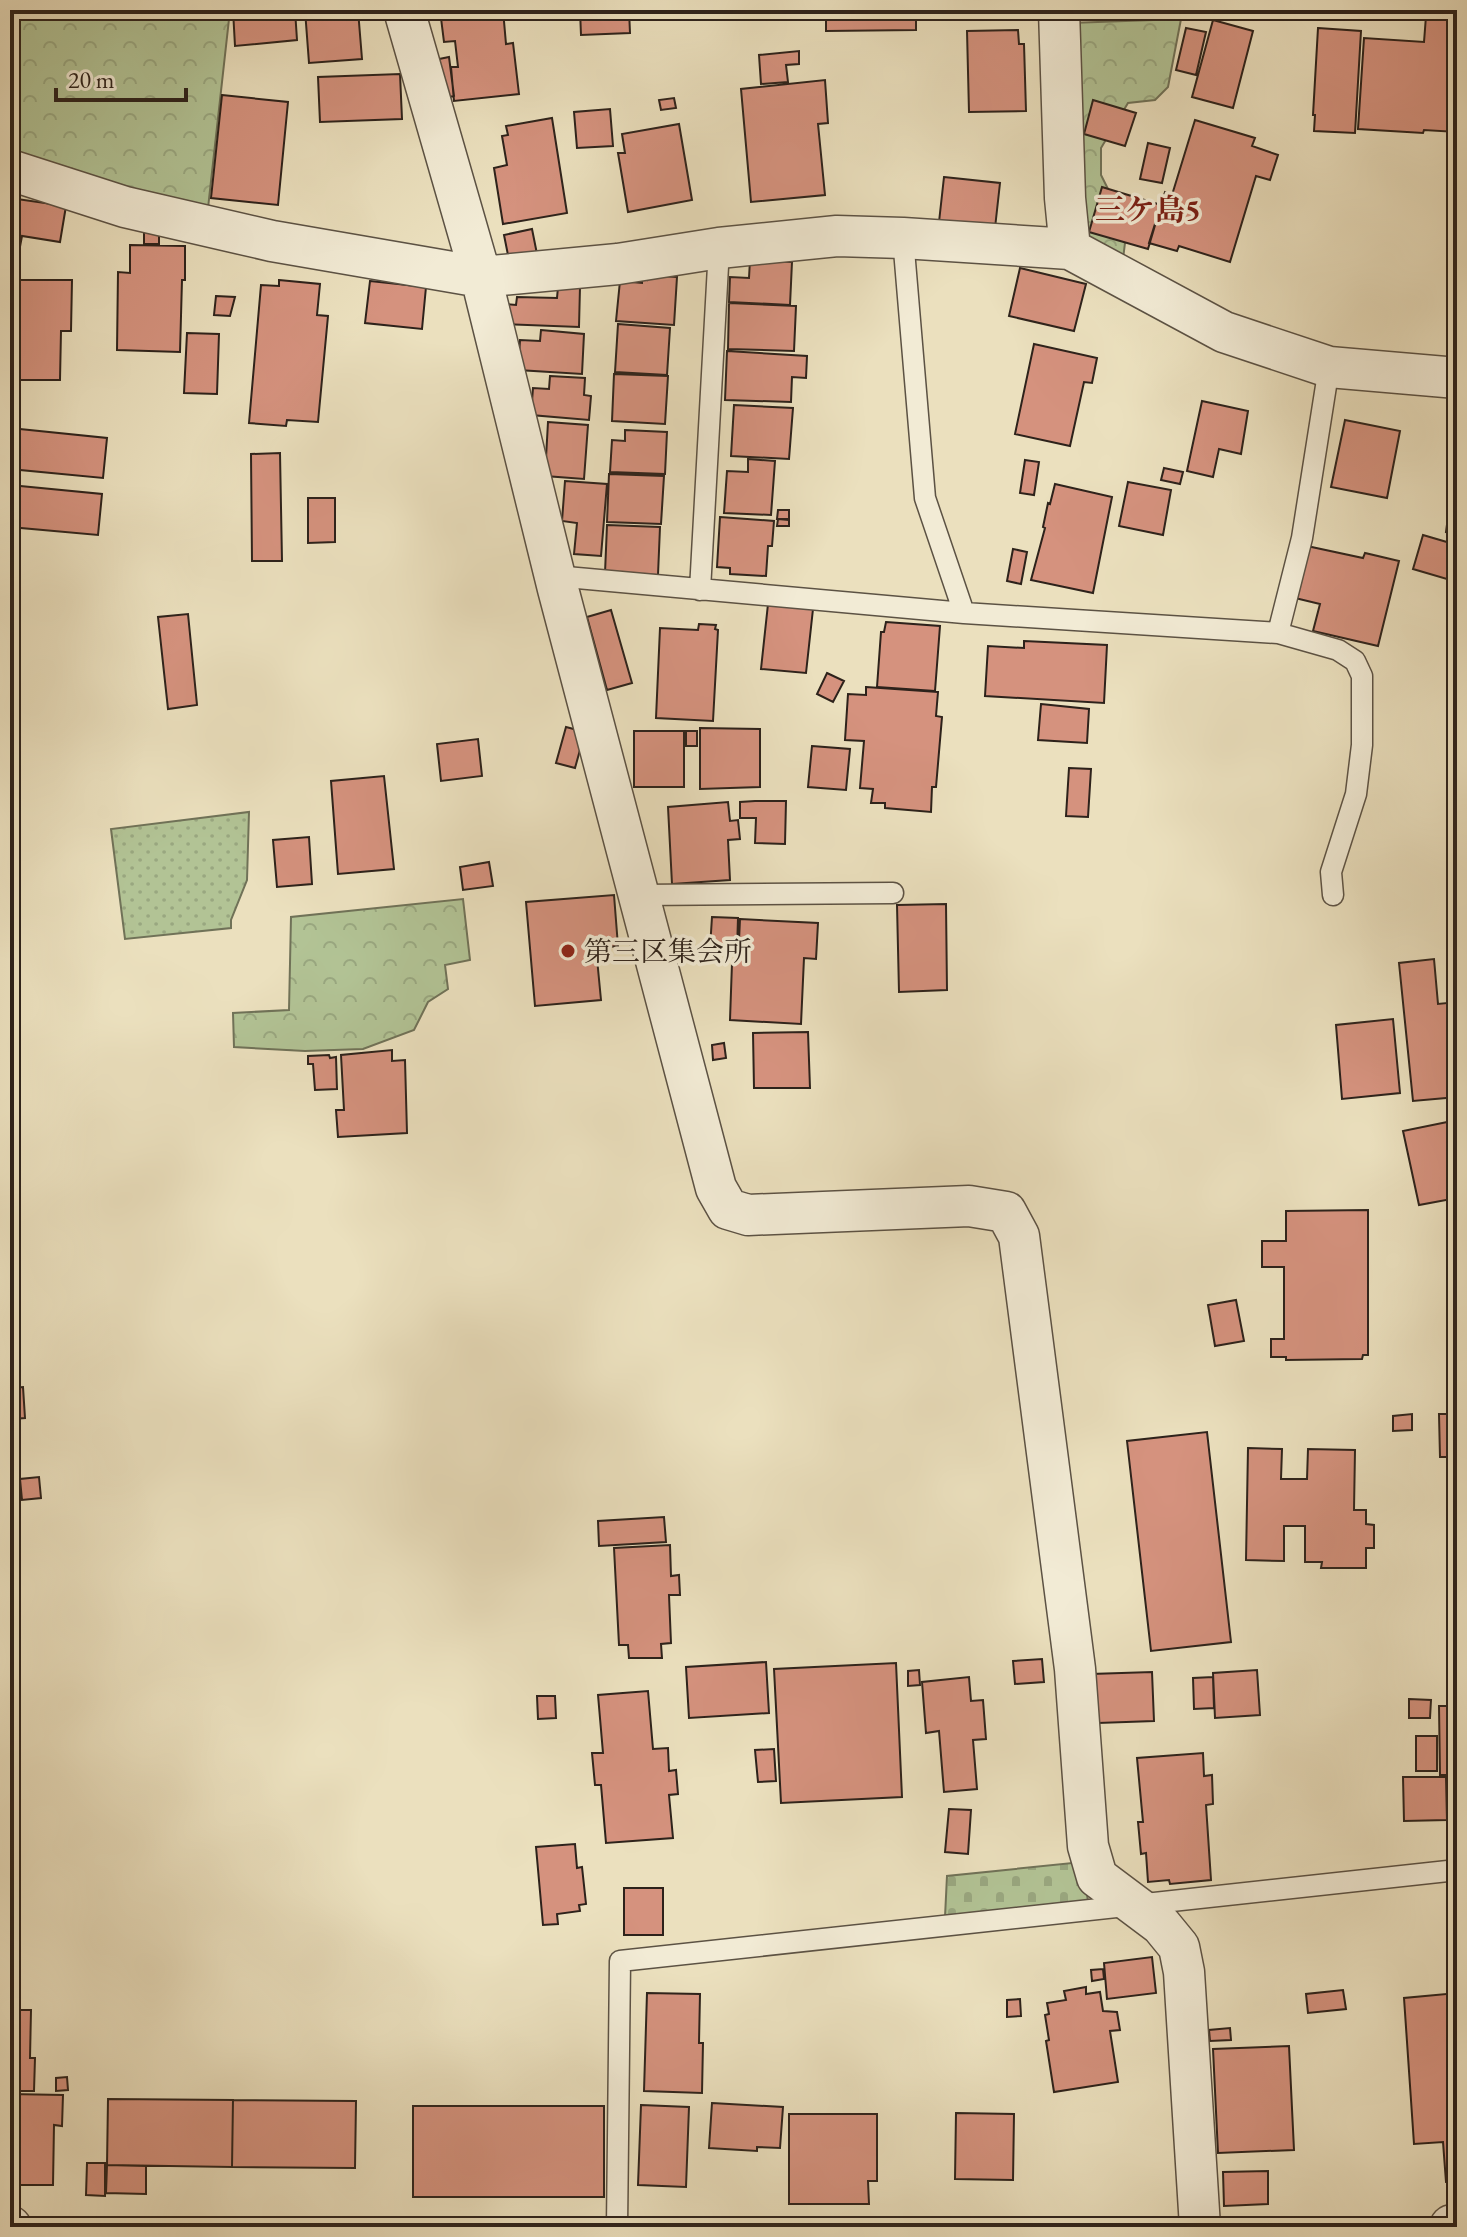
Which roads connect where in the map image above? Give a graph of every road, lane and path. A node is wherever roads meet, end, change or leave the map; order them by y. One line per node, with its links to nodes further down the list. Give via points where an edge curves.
1 (404, 10): 7 (street)
2 (1059, 10): 6 (street)
3 (10, 170): 7 (street, via 125,207 272,241)
4 (903, 238): 5 (street, via 837,236); 6 (street); 12 (lane, via 925,498)
5 (719, 248): 7 (street); 11 (lane)
6 (1070, 249): 8 (street, via 1224,332)
7 (481, 277): 10 (street)
8 (1329, 367): 9 (street); 13 (lane, via 1302,538)
9 (1457, 378)
10 (555, 576): 11 (lane); 15 (street)
11 (700, 590): 12 (lane)
12 (964, 613): 13 (lane)
13 (1278, 633): 16 (lane, via 1338,650 1355,661 1362,676 1356,794 1331,872)
14 (893, 893): 15 (lane)
15 (639, 895): 18 (street, via 716,1188 728,1209 748,1215 969,1206 1006,1212 1019,1236 1075,1669 1088,1846 1097,1877)
16 (1333, 895)
17 (1457, 1870): 18 (lane)
18 (1134, 1904): 19 (lane, via 620,1961); 20 (street, via 1179,1947)
19 (617, 2227)
20 (1200, 2227)

